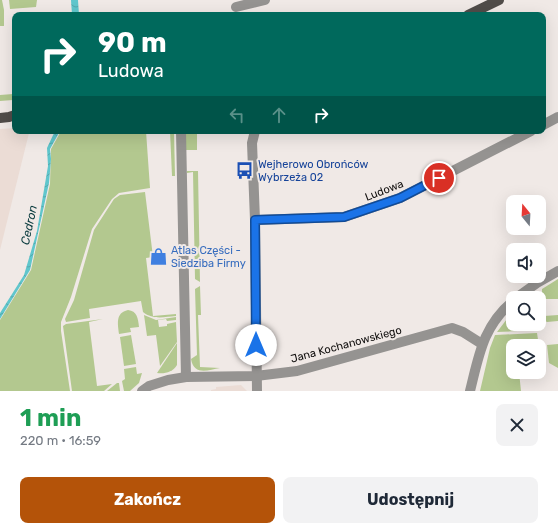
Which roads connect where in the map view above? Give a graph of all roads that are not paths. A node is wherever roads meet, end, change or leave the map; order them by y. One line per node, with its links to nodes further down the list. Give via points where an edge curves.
1 (266, 0): 3 (street)
2 (499, 0): 4 (main road)
3 (236, 7)
4 (474, 12)
5 (558, 117): 6 (street)
6 (546, 123)
7 (181, 134): 18 (street)
8 (249, 134): 11 (street)
9 (254, 134): 11 (street)
10 (525, 134): 12 (street, Ludowa, via 400,198 344,217)
11 (252, 142): 12 (street)
12 (255, 220): 17 (street)
13 (558, 271): 14 (street)
14 (526, 291)
15 (506, 309): 16 (street, via 490,328)
16 (482, 344): 17 (street, Jana Kochanowskiego, via 452,328 298,371); 21 (street)
17 (256, 376): 18 (street, Jana Kochanowskiego); 20 (street)
18 (186, 377): 19 (street, Jana Kochanowskiego, via 149,386)
19 (142, 391)
20 (257, 391)
21 (470, 391)

